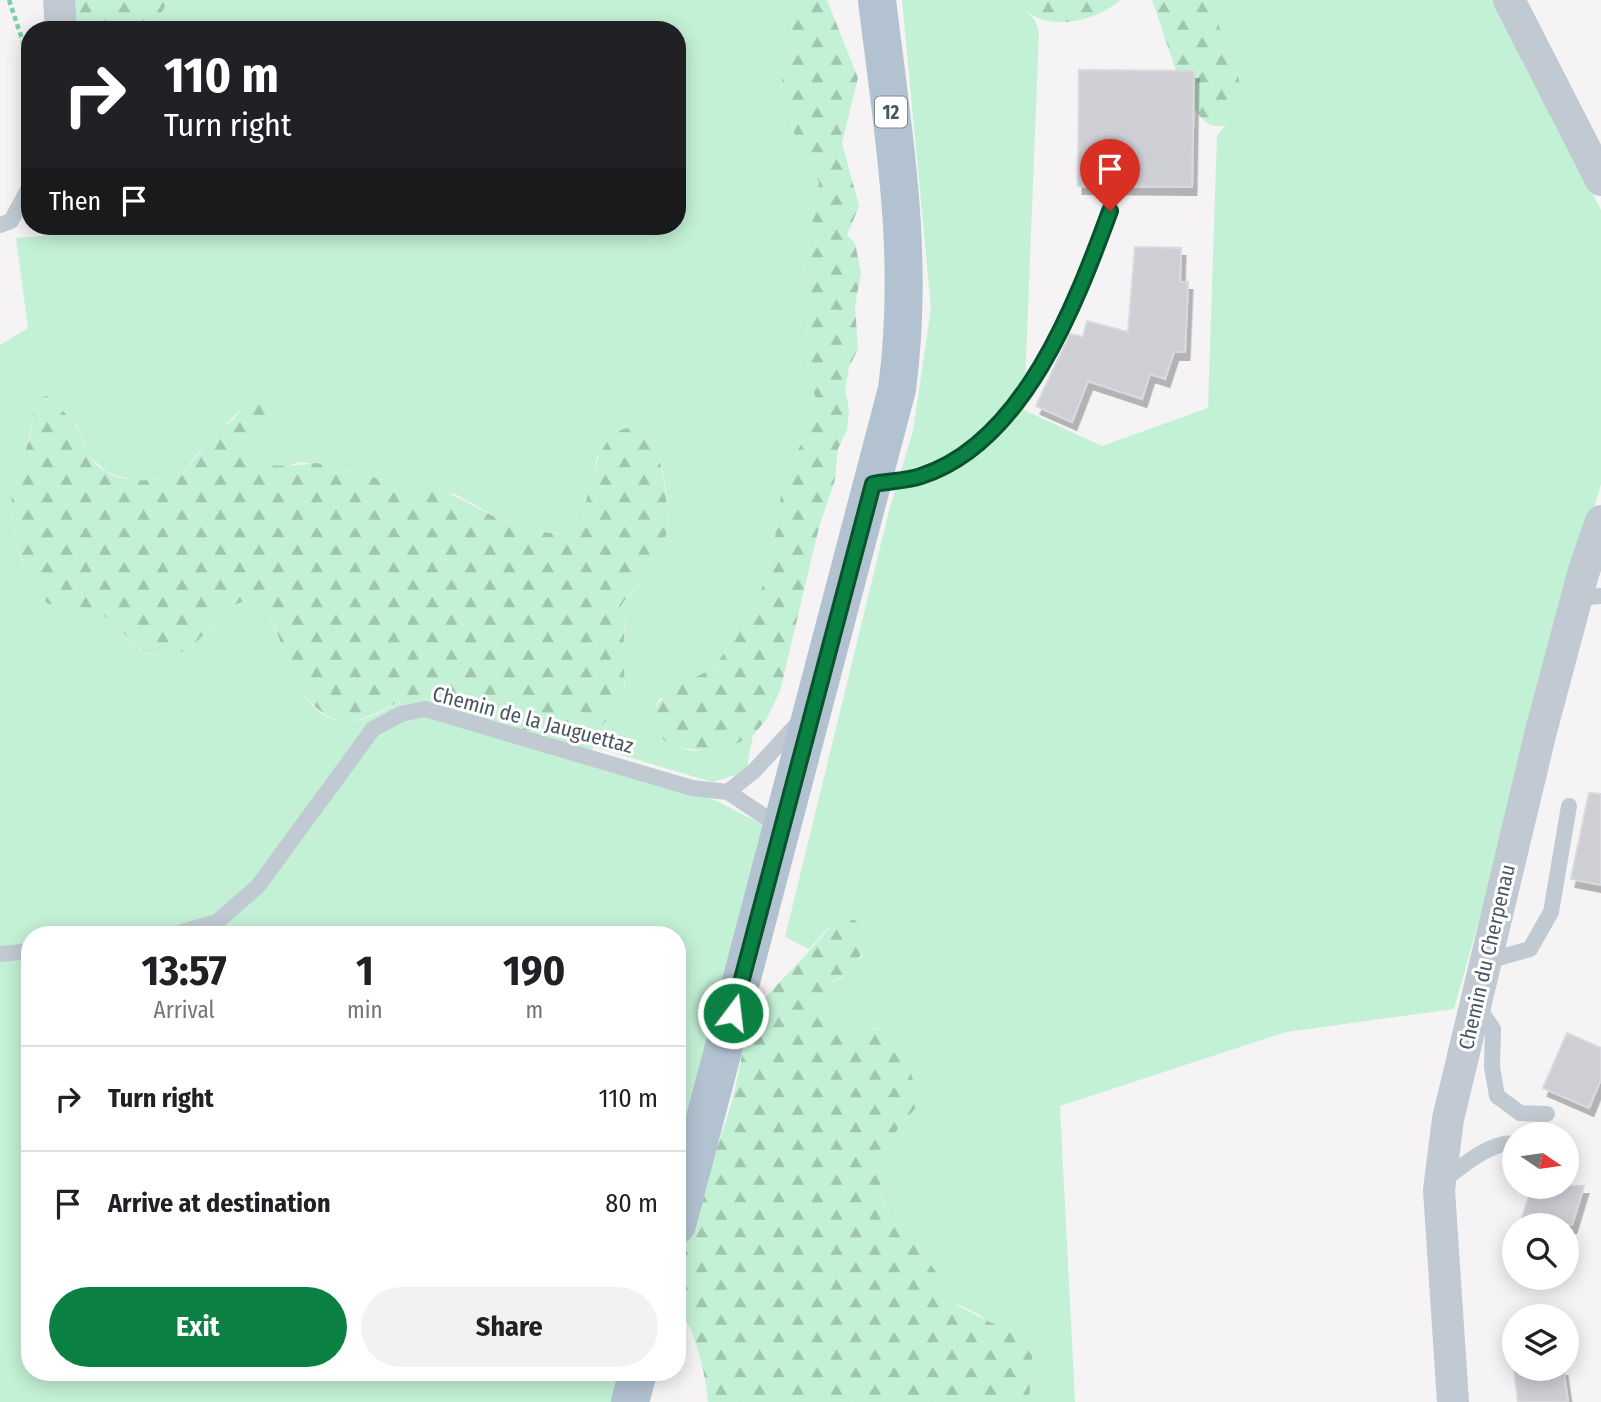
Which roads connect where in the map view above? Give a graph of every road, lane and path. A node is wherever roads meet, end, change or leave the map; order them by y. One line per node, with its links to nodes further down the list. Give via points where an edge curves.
1 (9, 0): 6 (path)
2 (59, 0): 5 (street)
3 (877, 0): 11 (main road, 12, via 904,223 906,305 897,389)
4 (1509, 0): 7 (street)
5 (60, 21)
6 (21, 36)
7 (1601, 180)
8 (21, 202): 10 (lane, via 10,221)
9 (1110, 211): 11 (lane, via 1047,360 1009,411 969,450 921,476)
10 (0, 225)
11 (873, 484): 14 (main road, 12)
12 (1601, 521): 13 (street, Chemin du Cherpenau)
13 (1589, 597): 21 (street, Chemin du Cherpenau)
14 (815, 705): 15 (lane, via 755,770); 17 (main road, 12)
15 (728, 792): 17 (lane); 18 (lane, Chemin de la Jauguettaz, via 692,788 425,709 401,714 373,729 258,887 217,922)
16 (1569, 806): 21 (lane, via 1551,912 1530,948)
17 (782, 829): 26 (main road, 12)
18 (203, 926)
19 (21, 952): 20 (lane)
20 (0, 954)
21 (1487, 961): 22 (street, Chemin du Cherpenau)
22 (1476, 1004): 23 (lane, via 1493,1029 1497,1096 1520,1113); 25 (street, Chemin du Cherpenau, via 1448,1119)
23 (1547, 1114)
24 (1502, 1145): 25 (lane, via 1478,1155)
25 (1440, 1183): 29 (street, Chemin du Cherpenau)
26 (686, 1191)
27 (636, 1381): 28 (main road)
28 (630, 1402)
29 (1453, 1402)

